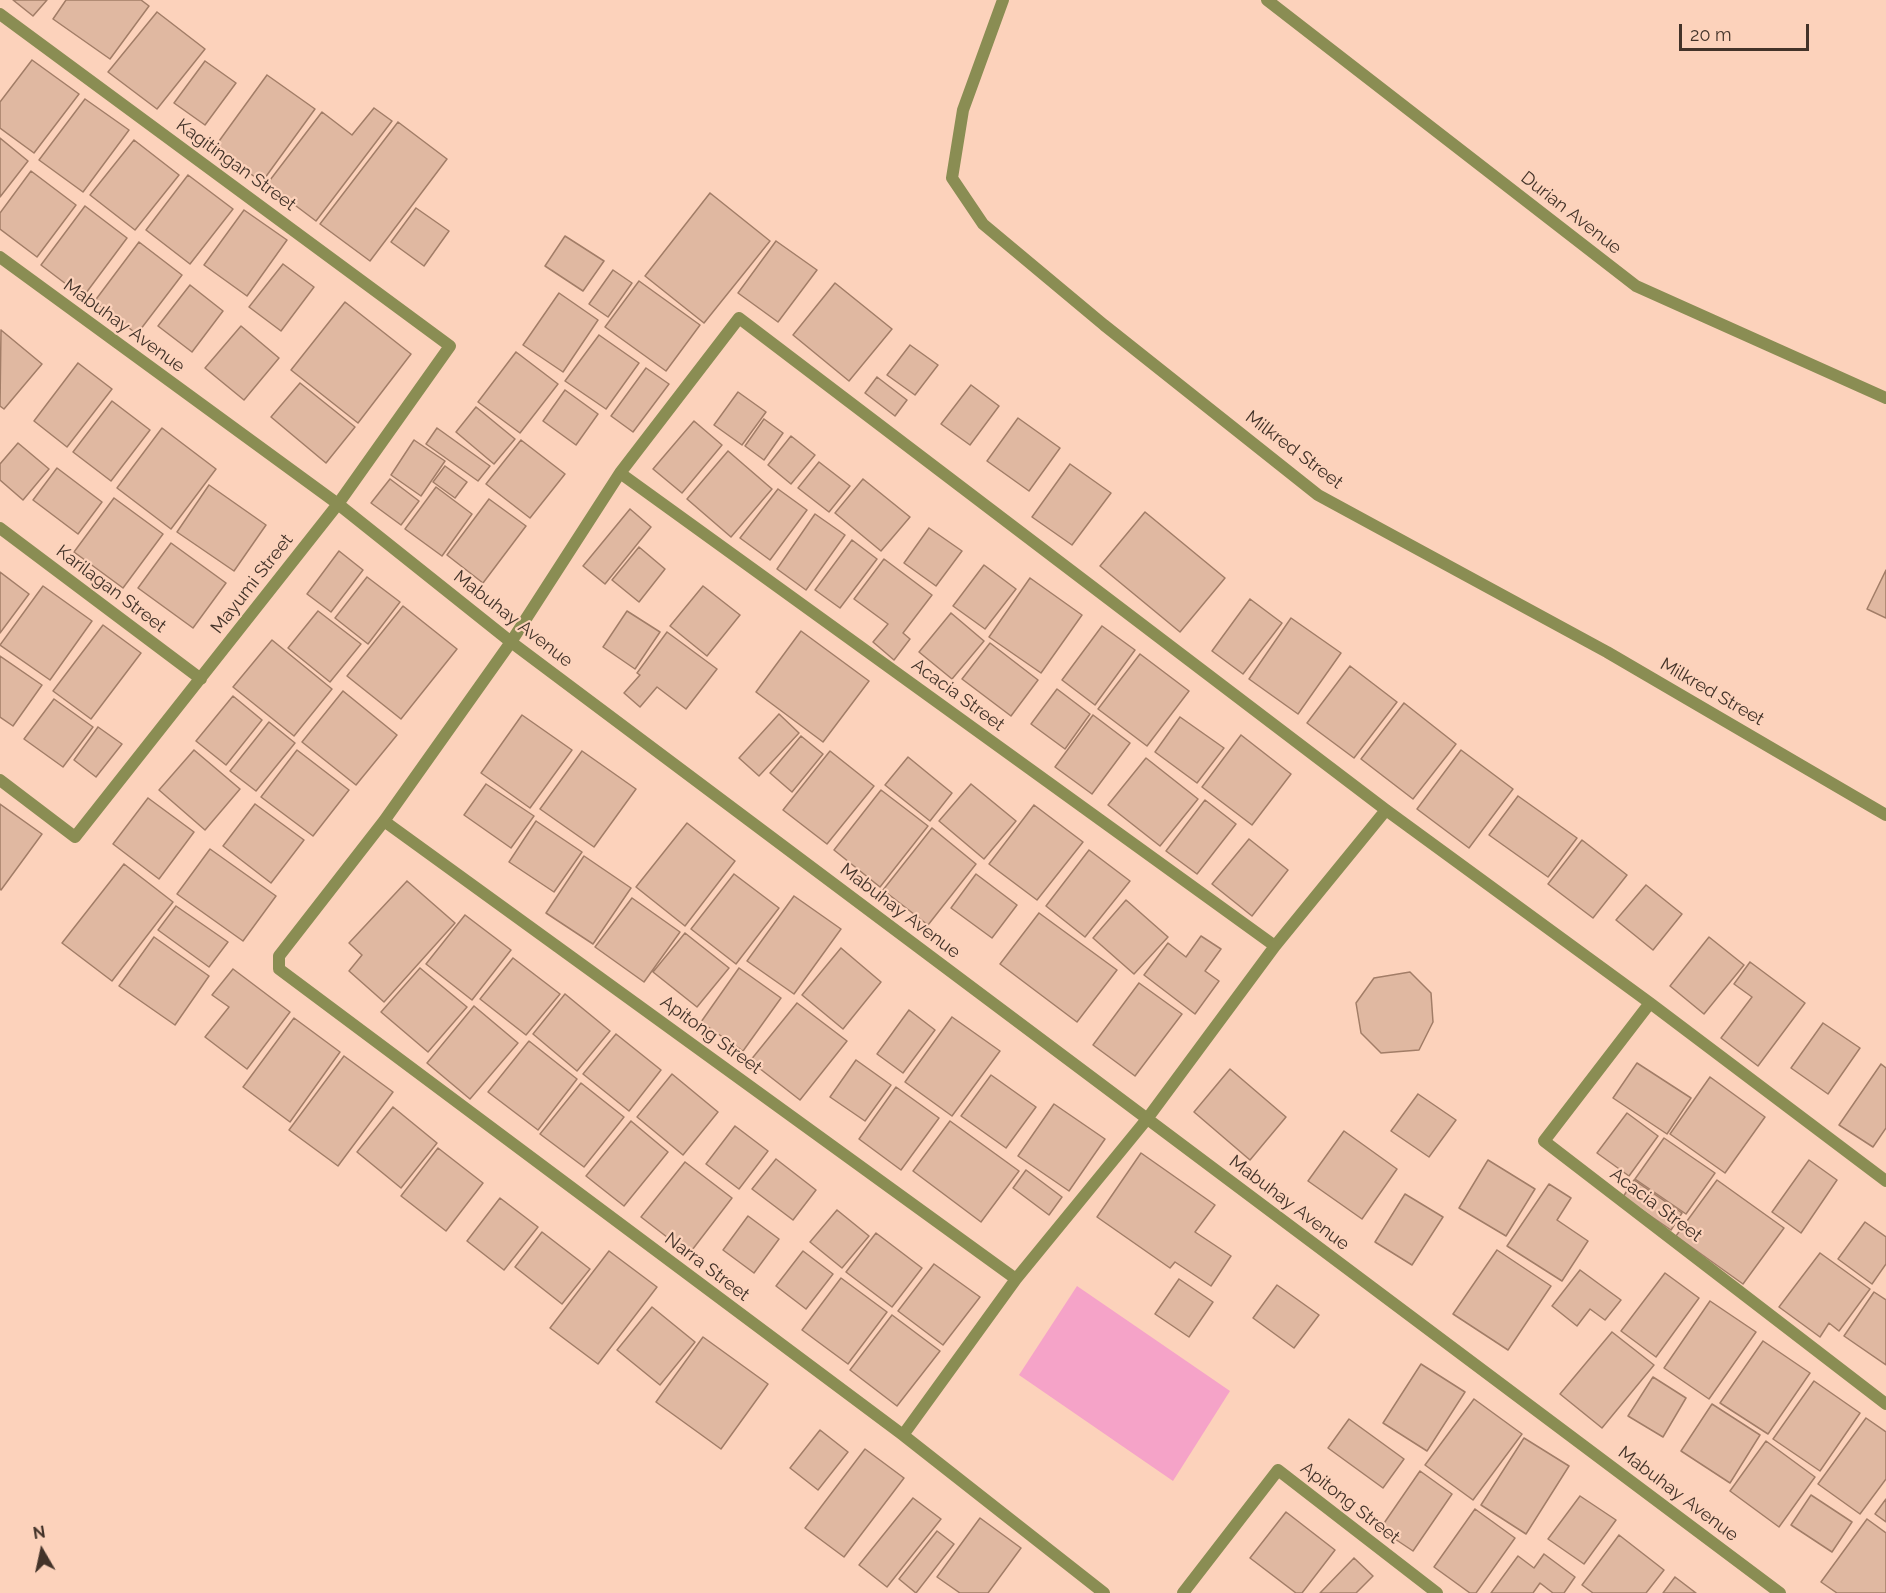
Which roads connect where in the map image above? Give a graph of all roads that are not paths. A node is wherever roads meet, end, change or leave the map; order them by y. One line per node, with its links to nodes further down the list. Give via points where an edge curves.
1 (1003, 0): 14 (street, Milkred Street, via 963,110 952,178 983,224 1318,495 1607,651)
2 (1267, 0): 6 (street, Durian Avenue, via 1636,286)
3 (0, 14): 5 (street, Kagitingan Street)
4 (0, 257): 8 (street, Mabuhay Avenue)
5 (450, 346): 8 (street, Mayumi Street)
6 (1886, 398)
7 (620, 473): 10 (street); 13 (street, via 739,318); 16 (street, Acacia Street)
8 (338, 504): 10 (street, Mabuhay Avenue); 11 (street, Mayumi Street)
9 (0, 528): 11 (street, Karilagan Street)
10 (511, 642): 15 (street); 18 (street, Mabuhay Avenue)
11 (201, 679): 12 (street, Mayumi Street, via 75,837)
12 (0, 780)
13 (1386, 810): 16 (street); 17 (street)
14 (1886, 815)
15 (384, 821): 20 (street, Apitong Street); 22 (street, Narra Street, via 279,956 279,969)
16 (1275, 946): 18 (street)
17 (1650, 1003): 19 (street); 21 (street, Acacia Street, via 1544,1142)
18 (1147, 1119): 20 (street); 26 (street, Mabuhay Avenue)
19 (1886, 1181)
20 (1017, 1279): 22 (street)
21 (1886, 1404)
22 (903, 1435): 23 (street, Narra Street)
23 (1104, 1593)
24 (1183, 1593): 25 (street, Apitong Street, via 1278,1470)
25 (1437, 1593)
26 (1780, 1593)

